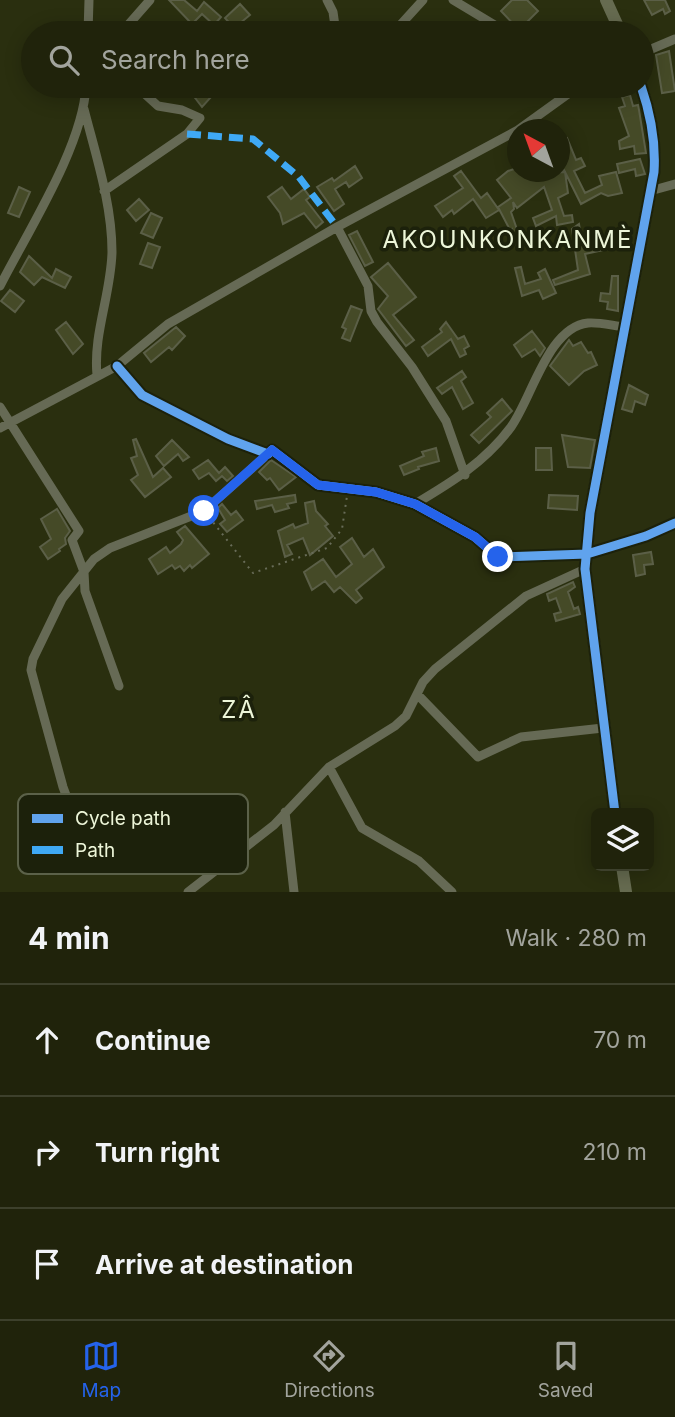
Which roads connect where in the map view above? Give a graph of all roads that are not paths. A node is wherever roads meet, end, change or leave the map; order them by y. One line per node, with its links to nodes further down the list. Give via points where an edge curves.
1 (89, 0): 7 (street)
2 (150, 0): 8 (street)
3 (327, 0): 9 (street)
4 (423, 0): 10 (street)
5 (453, 0): 11 (street)
6 (606, 0): 12 (street)
7 (88, 21)
8 (132, 21)
9 (334, 21)
10 (404, 21)
11 (488, 21)
12 (616, 21)
13 (675, 39): 14 (street)
14 (654, 48)
15 (85, 98): 19 (street)
16 (149, 98): 23 (street, via 158,106 200,118 187,134)
17 (562, 98): 20 (street)
18 (644, 98): 24 (street, via 656,148)
19 (85, 109): 23 (street); 26 (street)
20 (533, 119)
21 (507, 136): 25 (street)
22 (675, 184): 24 (street)
23 (104, 191): 29 (street, via 112,253 94,349)
24 (650, 191): 27 (street)
25 (337, 227): 28 (street, via 168,324); 34 (street, via 368,286 377,323 446,421)
26 (0, 286)
27 (626, 327): 34 (street, via 587,323 568,332 555,344 512,426); 37 (street, via 590,513)
28 (117, 366): 29 (street); 33 (street, via 142,395)
29 (97, 375): 31 (street)
30 (0, 407): 31 (street)
31 (11, 422): 32 (street); 39 (street, via 41,476 74,518 79,531 72,540)
32 (0, 428)
33 (268, 454): 35 (street, via 272,450 318,485 376,492); 39 (street, via 204,511 110,548)
34 (465, 475): 35 (street)
35 (415, 504): 37 (street, via 475,537 498,557)
36 (675, 523): 37 (street)
37 (587, 554): 38 (street)
38 (585, 569): 41 (street, via 526,596 435,669); 42 (street)
39 (84, 572): 40 (street, via 85,591); 44 (street, via 62,598 31,670)
40 (118, 686)
41 (417, 694): 42 (street, via 478,757 521,737); 43 (street, via 395,726)
42 (603, 728): 45 (street)
43 (329, 767): 46 (street); 52 (street, via 362,828 419,861)
44 (66, 794)
45 (614, 808)
46 (285, 812): 47 (street); 51 (street)
47 (248, 846)
48 (623, 871): 53 (street)
49 (211, 874): 50 (street)
50 (188, 892)
51 (294, 892)
52 (452, 892)
53 (626, 892)

